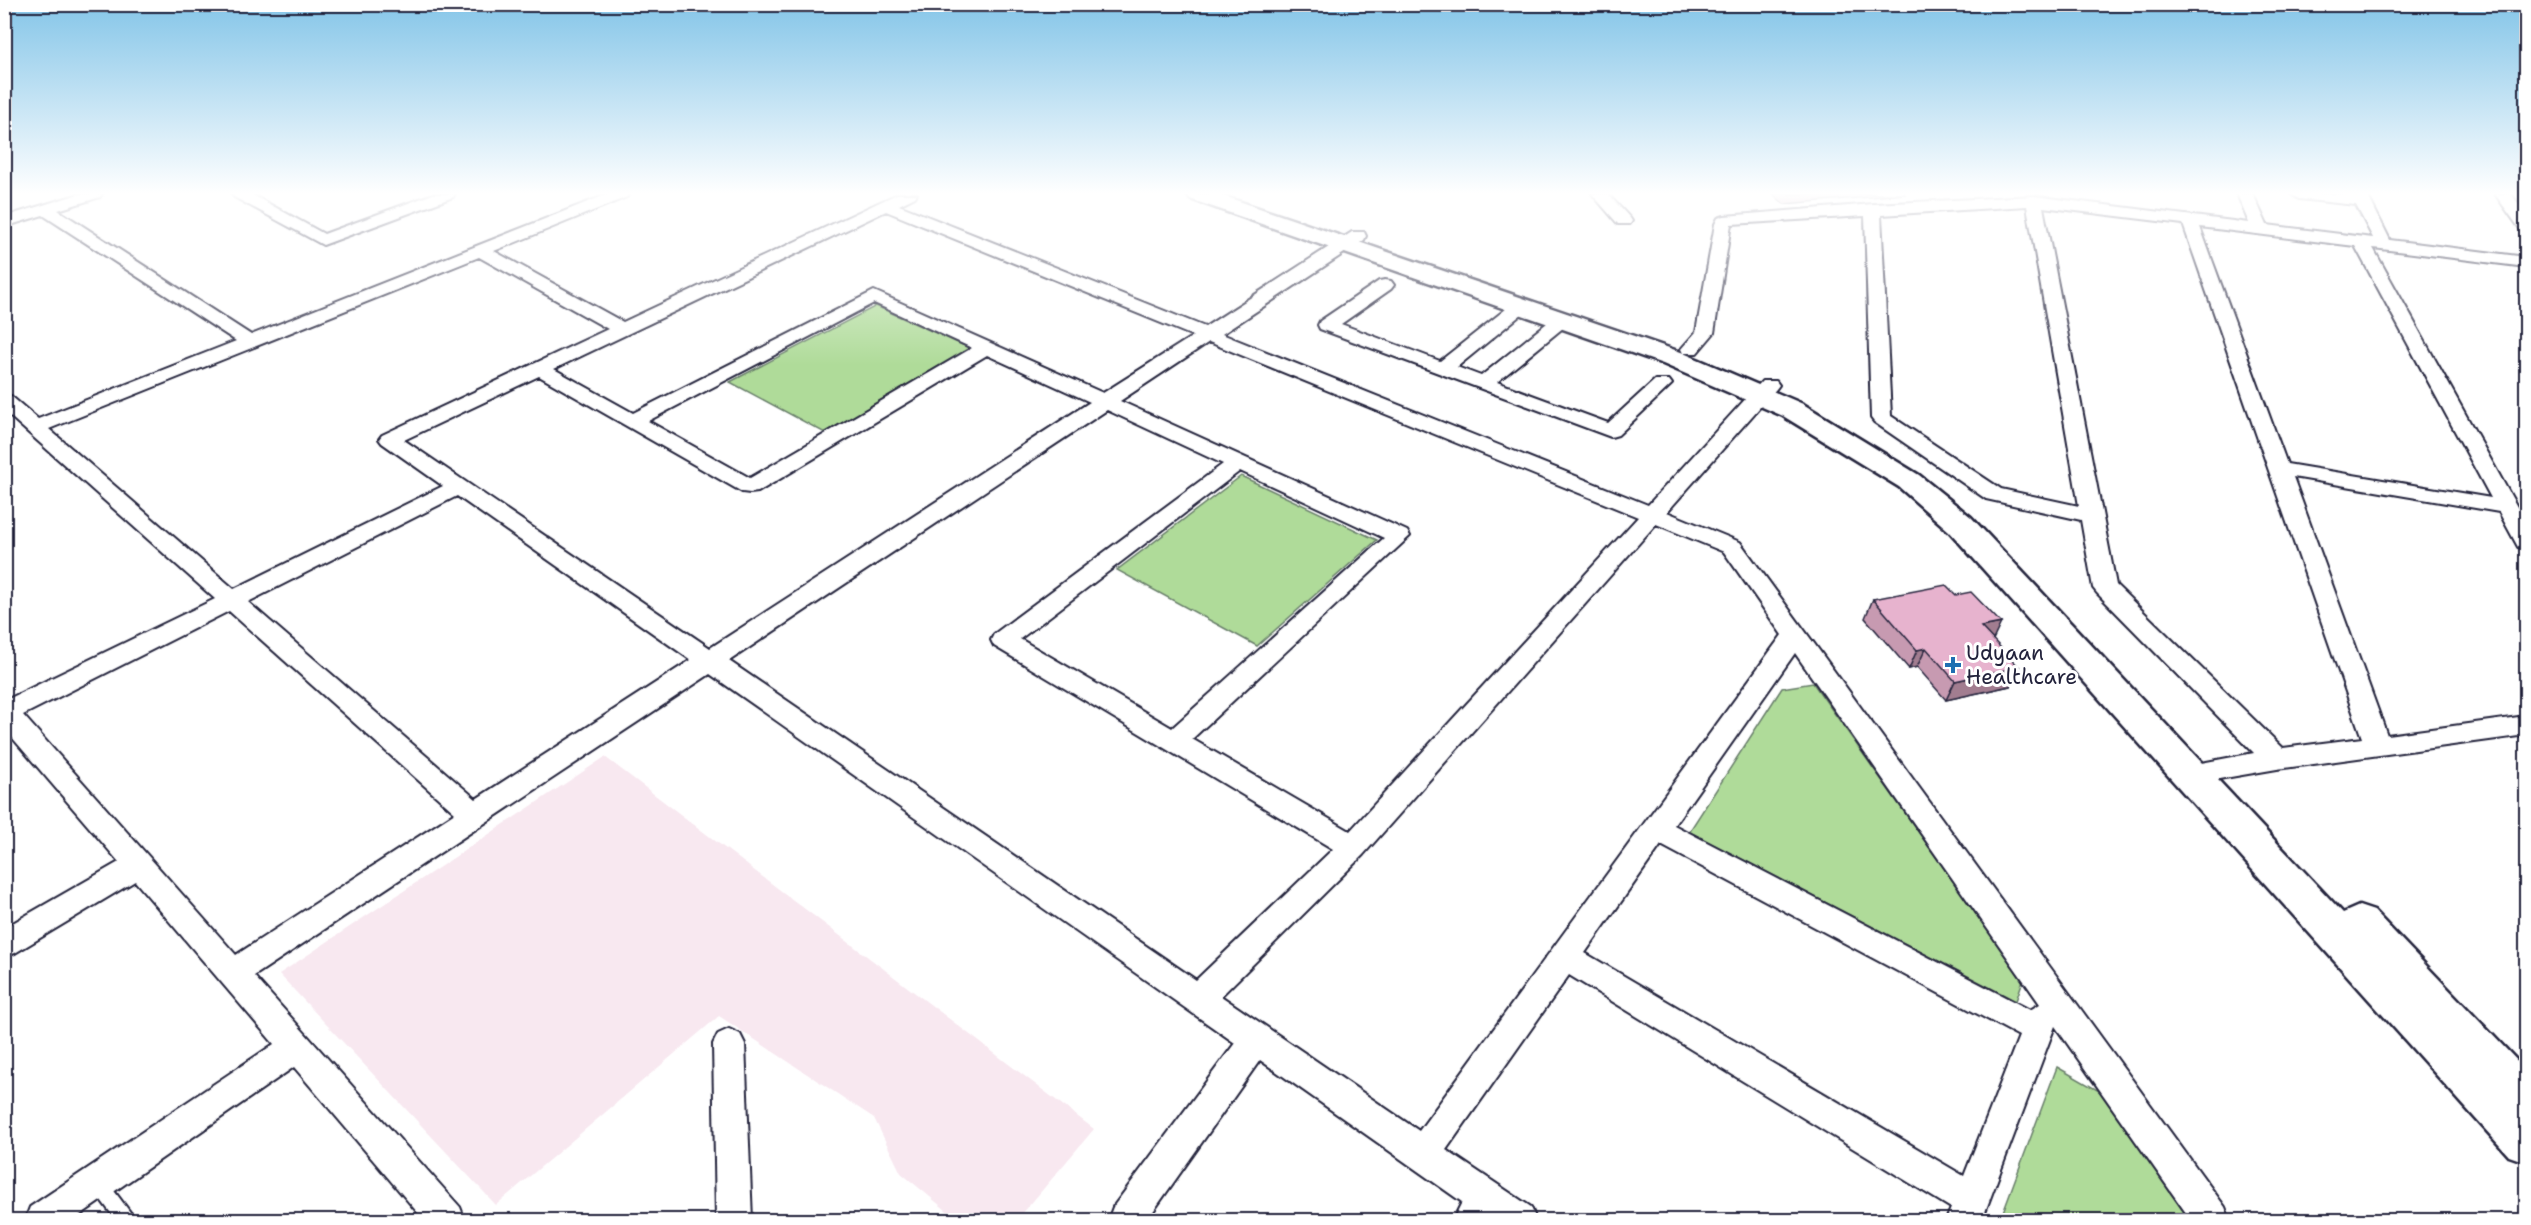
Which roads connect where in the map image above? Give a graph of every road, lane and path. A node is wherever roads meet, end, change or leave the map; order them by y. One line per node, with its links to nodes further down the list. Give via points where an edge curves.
1 (110, 251): 21 (street)
2 (477, 251): 21 (street)
3 (482, 251): 19 (street)
4 (788, 251): 19 (street)
5 (1000, 251): 20 (street)
6 (1335, 251): 20 (street)
7 (1381, 251): 17 (street)
8 (1387, 251): 23 (street)
9 (1719, 251): 23 (street, via 1705,333)
10 (1875, 251): 38 (street, via 1881,418 1994,494)
11 (2043, 251): 38 (street)
12 (2201, 251): 34 (street)
13 (2366, 251): 36 (street)
14 (2441, 251): 15 (street)
15 (2526, 262)
16 (1385, 285): 25 (street, via 1327,325)
17 (1522, 305): 18 (street); 25 (street)
18 (1563, 319): 26 (street); 28 (street)
19 (622, 329): 24 (street)
20 (1208, 335): 30 (street); 37 (street)
21 (250, 342): 32 (street)
22 (987, 347): 30 (street); 31 (street, via 874,296); 31 (street, via 750,487)
23 (1690, 349): 28 (street)
24 (539, 368): 31 (street); 35 (street, via 389,439)
25 (1443, 368): 26 (street)
26 (1484, 383): 27 (street, via 1611,431)
27 (1662, 384)
28 (1764, 390): 37 (street); 48 (street, via 1910,481 1960,524)
29 (4, 400): 32 (street)
30 (1106, 401): 33 (street); 42 (street)
31 (632, 421)
32 (36, 427): 40 (street)
33 (1239, 462): 45 (street, via 1399,536); 45 (street, via 1003,640)
34 (2281, 469): 36 (street); 46 (street)
35 (459, 487): 40 (street); 42 (street)
36 (2507, 507): 39 (street)
37 (1653, 514): 41 (street, via 1732,547); 51 (street)
38 (2093, 516): 47 (street, via 2105,588)
39 (2526, 542)
40 (232, 600): 43 (street); 49 (street)
41 (1795, 635): 50 (street); 56 (street)
42 (709, 661): 49 (street); 57 (street)
43 (8, 719): 52 (street)
44 (2526, 726): 46 (street)
45 (1174, 741): 51 (street)
46 (2378, 746): 47 (street)
47 (2277, 759): 48 (street)
48 (2202, 772): 62 (street); 63 (street)
49 (475, 815): 55 (street)
50 (1656, 829): 54 (street); 58 (street)
51 (1353, 847): 57 (street)
52 (138, 865): 53 (street); 55 (street)
53 (4, 944)
54 (1565, 957): 64 (street); 67 (street)
55 (233, 973): 61 (street)
56 (2052, 995): 58 (street); 74 (street)
57 (1198, 998): 59 (street)
58 (2038, 1030): 67 (street)
59 (1257, 1039): 64 (street); 72 (street)
60 (729, 1044): 71 (street)
61 (297, 1047): 65 (street); 70 (street)
62 (2526, 1102)
63 (2526, 1140)
64 (1423, 1154): 66 (street)
65 (98, 1183): 68 (street); 69 (lane)
66 (1478, 1209): 73 (street)
67 (1968, 1211)
68 (43, 1221)
69 (126, 1221)
70 (447, 1221)
71 (735, 1221)
72 (1126, 1221)
73 (1518, 1221)
74 (2212, 1221)

